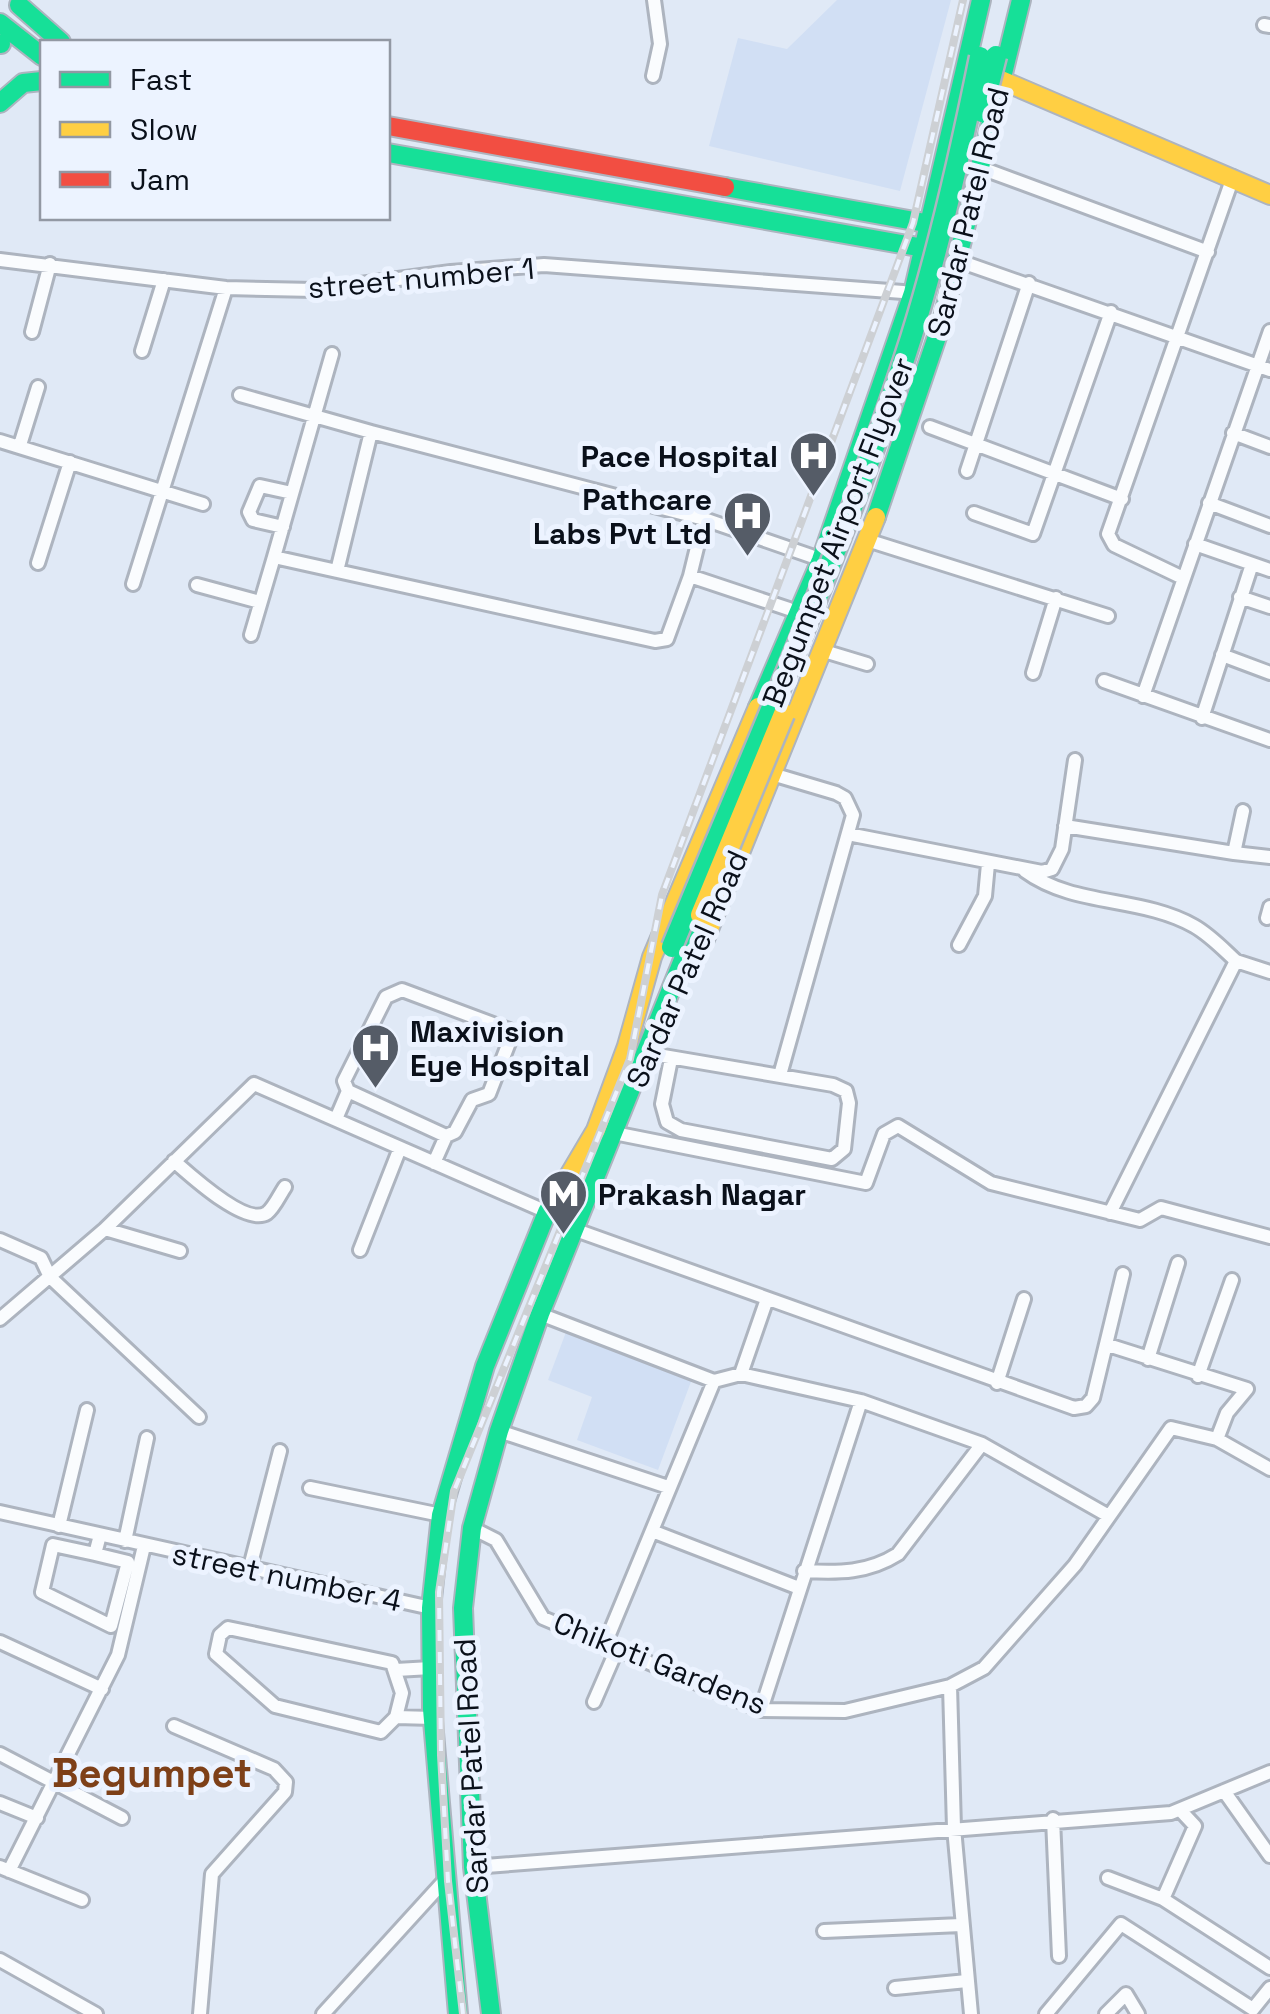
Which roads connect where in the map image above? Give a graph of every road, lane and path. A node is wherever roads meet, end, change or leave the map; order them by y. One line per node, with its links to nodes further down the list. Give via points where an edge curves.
1 (654, 0): 10 (street, via 660,44)
2 (981, 0): 18 (main road, Sardar Patel Road)
3 (992, 0): 104 (main road, Begumpet Airport Flyover, bridge, via 956,174 911,338)
4 (1007, 0): 104 (main road, Begumpet Airport Flyover, bridge, via 950,242 893,429 836,586)
5 (1020, 0): 11 (main road, Sardar Patel Road)
6 (19, 3): 7 (main road); 8 (main road)
7 (1, 37): 9 (main road)
8 (59, 40)
9 (40, 55)
10 (653, 76)
11 (1001, 80): 17 (main road, Sardar Patel Road); 20 (main road)
12 (40, 81): 13 (main road, via 24,83)
13 (0, 103)
14 (390, 126): 15 (main road)
15 (500, 148): 19 (main road); 22 (main road)
16 (390, 153): 19 (main road)
17 (981, 168): 25 (main road, Sardar Patel Road); 27 (street)
18 (940, 174): 23 (main road, Sardar Patel Road); 25 (main road, via 963,166 971,176)
19 (496, 175): 24 (main road)
20 (1232, 177): 21 (main road); 27 (street)
21 (1270, 195)
22 (797, 200): 23 (main road); 24 (main road)
23 (926, 224): 26 (main road, Sardar Patel Road)
24 (791, 226): 26 (main road)
25 (964, 240): 29 (main road, Sardar Patel Road)
26 (920, 248): 40 (main road, Sardar Patel Road)
27 (1208, 252): 38 (street)
28 (0, 260): 30 (street, street number 1)
29 (959, 261): 32 (street); 42 (main road, Sardar Patel Road)
30 (50, 264): 31 (street, street number 1); 37 (street)
31 (164, 280): 33 (street, street number 1); 39 (street)
32 (1028, 283): 35 (street); 52 (street)
33 (226, 288): 34 (street, street number 1, via 316,290 544,266); 57 (street)
34 (904, 292)
35 (1111, 312): 38 (street); 56 (street)
36 (1270, 331): 43 (street)
37 (32, 332)
38 (1181, 337): 43 (street); 59 (street)
39 (142, 351)
40 (890, 351): 42 (main road); 107 (main road, Sardar Patel Road, via 820,560 652,957)
41 (332, 354): 46 (street)
42 (929, 366): 66 (main road, Sardar Patel Road)
43 (1264, 368): 49 (street)
44 (38, 387): 51 (street)
45 (240, 395): 46 (street)
46 (316, 418): 48 (street); 58 (street)
47 (930, 428): 52 (street)
48 (371, 432): 63 (street); 73 (street)
49 (1233, 433): 53 (street); 60 (street)
50 (0, 440): 51 (street)
51 (20, 445): 54 (street)
52 (976, 445): 55 (street); 56 (street)
53 (1270, 447)
54 (70, 462): 57 (street); 70 (street)
55 (967, 471)
56 (1055, 474): 59 (street); 62 (street, via 1033,534)
57 (162, 492): 61 (street); 76 (street)
58 (292, 493): 65 (street); 65 (street, via 260,486 249,512 253,520)
59 (1122, 499): 75 (street, via 1110,540)
60 (1208, 503): 64 (street); 67 (street)
61 (203, 504)
62 (974, 513)
63 (704, 519): 68 (street); 74 (street)
64 (1270, 526)
65 (283, 528): 69 (street)
66 (867, 540): 79 (street); 85 (main road, Sardar Patel Road)
67 (1195, 544): 71 (street); 75 (street)
68 (811, 556)
69 (274, 557): 73 (street); 80 (street)
70 (38, 563)
71 (1252, 564): 72 (street); 78 (street)
72 (1270, 570)
73 (337, 571): 74 (street, via 655,641 667,638)
74 (690, 576): 82 (street)
75 (1183, 578): 91 (street)
76 (133, 584)
77 (197, 585): 80 (street)
78 (1240, 597): 81 (street); 86 (street)
79 (1056, 598): 83 (street); 88 (street)
80 (260, 602): 84 (street)
81 (1270, 607)
82 (790, 609)
83 (1108, 616)
84 (252, 635)
85 (824, 651): 87 (street); 95 (main road, Sardar Patel Road)
86 (1222, 655): 89 (street); 92 (street)
87 (867, 664)
88 (1032, 673)
89 (1270, 674)
90 (1104, 681): 91 (street)
91 (1143, 696): 92 (street)
92 (1202, 718): 93 (street)
93 (1270, 740)
94 (1076, 760): 97 (street)
95 (772, 774): 98 (street, via 845,798 852,815); 104 (main road, Sardar Patel Road, via 701,950)
96 (1243, 811): 99 (street)
97 (1065, 826): 99 (street); 102 (street, via 1052,869)
98 (848, 834): 101 (street); 109 (street)
99 (1234, 852): 100 (street)
100 (1270, 857)
101 (988, 864): 102 (street); 103 (street, via 984,896)
102 (1025, 871): 105 (street, via 1065,892 1196,926)
103 (959, 945)
104 (679, 957): 107 (main road, Begumpet Airport Flyover)
105 (1236, 962): 106 (street); 119 (street)
106 (1270, 972)
107 (637, 1049): 108 (street); 112 (main road, Sardar Patel Road); 118 (main road, Sardar Patel Road)
108 (672, 1059): 109 (street); 109 (street, via 662,1104 667,1122 832,1159 844,1148 846,1091)
109 (780, 1076)
110 (348, 1091): 111 (street); 113 (street); 113 (street, via 344,1082 386,996 402,990 509,1030 489,1094 472,1100)
111 (336, 1119): 114 (street); 115 (street, via 254,1084)
112 (614, 1134): 119 (street, via 866,1183 884,1134 898,1126 991,1183); 120 (main road, Sardar Patel Road)
113 (446, 1136): 116 (street)
114 (400, 1148): 116 (street); 124 (street)
115 (174, 1161): 117 (street, via 222,1202 260,1215); 121 (street)
116 (434, 1162): 118 (street)
117 (285, 1187)
118 (547, 1212): 152 (main road, Sardar Patel Road, via 485,1366)
119 (1110, 1212): 122 (street, via 1140,1220 1160,1208)
120 (573, 1228): 131 (street); 132 (main road, Sardar Patel Road)
121 (104, 1230): 125 (street); 128 (street)
122 (1270, 1237)
123 (0, 1240): 128 (street, via 42,1258)
124 (360, 1250)
125 (180, 1251)
126 (1178, 1263): 135 (street)
127 (1123, 1274): 134 (street)
128 (50, 1277): 133 (street); 142 (street)
129 (1232, 1280): 137 (street)
130 (1024, 1298): 139 (street)
131 (767, 1299): 136 (street); 139 (street)
132 (540, 1314): 138 (street); 143 (main road, Sardar Patel Road)
133 (0, 1319)
134 (1108, 1345): 135 (street); 139 (street, via 1086,1406)
135 (1148, 1359): 137 (street)
136 (741, 1374): 138 (street); 140 (street)
137 (1198, 1376): 145 (street, via 1248,1389)
138 (714, 1380): 150 (street)
139 (998, 1383)
140 (861, 1401): 146 (street); 162 (street)
141 (87, 1410): 154 (street)
142 (199, 1417)
143 (499, 1431): 150 (street); 155 (main road, Sardar Patel Road)
144 (147, 1438): 158 (street)
145 (1217, 1439): 148 (street); 153 (street, Chikoti Gardens, via 1171,1428)
146 (982, 1444): 153 (street); 162 (street, via 898,1554 852,1572)
147 (280, 1452): 161 (street)
148 (1270, 1469)
149 (310, 1488): 152 (street)
150 (668, 1488): 156 (street)
151 (0, 1512): 154 (street, street number 4)
152 (441, 1515): 164 (main road, Sardar Patel Road)
153 (1108, 1515): 169 (street, Chikoti Gardens, via 1075,1565 984,1668)
154 (58, 1526): 157 (street, street number 4)
155 (472, 1528): 166 (street, Chikoti Gardens, via 496,1540 543,1618); 187 (main road, Sardar Patel Road, via 463,1608)
156 (652, 1531): 163 (street); 166 (street)
157 (100, 1536): 158 (street, street number 4); 160 (street)
158 (125, 1541): 159 (street, street number 4)
159 (144, 1546): 161 (street, street number 4); 170 (street, street number 4, via 118,1655)
160 (95, 1554): 160 (street, via 52,1545 42,1592 111,1626 128,1562)
161 (250, 1568): 164 (street, street number 4)
162 (804, 1571): 163 (street)
163 (799, 1588): 172 (street)
164 (431, 1608): 167 (main road, Sardar Patel Road)
165 (0, 1642): 170 (street)
166 (611, 1646): 171 (street); 172 (street, Chikoti Gardens)
167 (432, 1668): 168 (street); 174 (main road, Sardar Patel Road)
168 (396, 1670): 173 (street, via 402,1693); 173 (street, via 392,1663 228,1628 216,1654 275,1706 381,1732)
169 (950, 1686): 172 (street, Chikoti Gardens, via 845,1711); 185 (street)
170 (102, 1690): 178 (street, street number 4)
171 (594, 1702)
172 (761, 1710)
173 (396, 1717): 174 (street)
174 (433, 1718): 189 (main road, Sardar Patel Road)
175 (174, 1726): 202 (street, via 274,1770 286,1782 285,1792 212,1874)
176 (0, 1754): 178 (street)
177 (1270, 1772): 179 (street)
178 (55, 1779): 182 (street, street number 4); 183 (street)
179 (1224, 1791): 181 (street); 186 (street)
180 (0, 1803): 182 (street)
181 (1181, 1812): 184 (street); 192 (street, via 1196,1826)
182 (37, 1818): 188 (street, street number 4)
183 (122, 1818)
184 (1053, 1818): 185 (street); 195 (street)
185 (954, 1828): 187 (street); 193 (street)
186 (1270, 1856)
187 (473, 1867): 205 (main road, Sardar Patel Road)
188 (4, 1870): 191 (street)
189 (446, 1878): 203 (street); 204 (main road, Sardar Patel Road)
190 (1108, 1878): 192 (street)
191 (82, 1900)
192 (1163, 1900): 197 (street)
193 (962, 1926): 194 (street); 198 (street)
194 (824, 1931)
195 (1059, 1956)
196 (0, 1960): 201 (street)
197 (1270, 1968)
198 (968, 1981): 199 (street); 206 (street)
199 (895, 1988)
200 (1270, 1988): 207 (street, via 1253,2009 1121,1924)
201 (95, 2014)
202 (200, 2014)
203 (323, 2014)
204 (458, 2014)
205 (491, 2014)
206 (970, 2014)
207 (1046, 2014)
208 (1106, 2014): 209 (street, via 1126,1994)
209 (1138, 2014)

